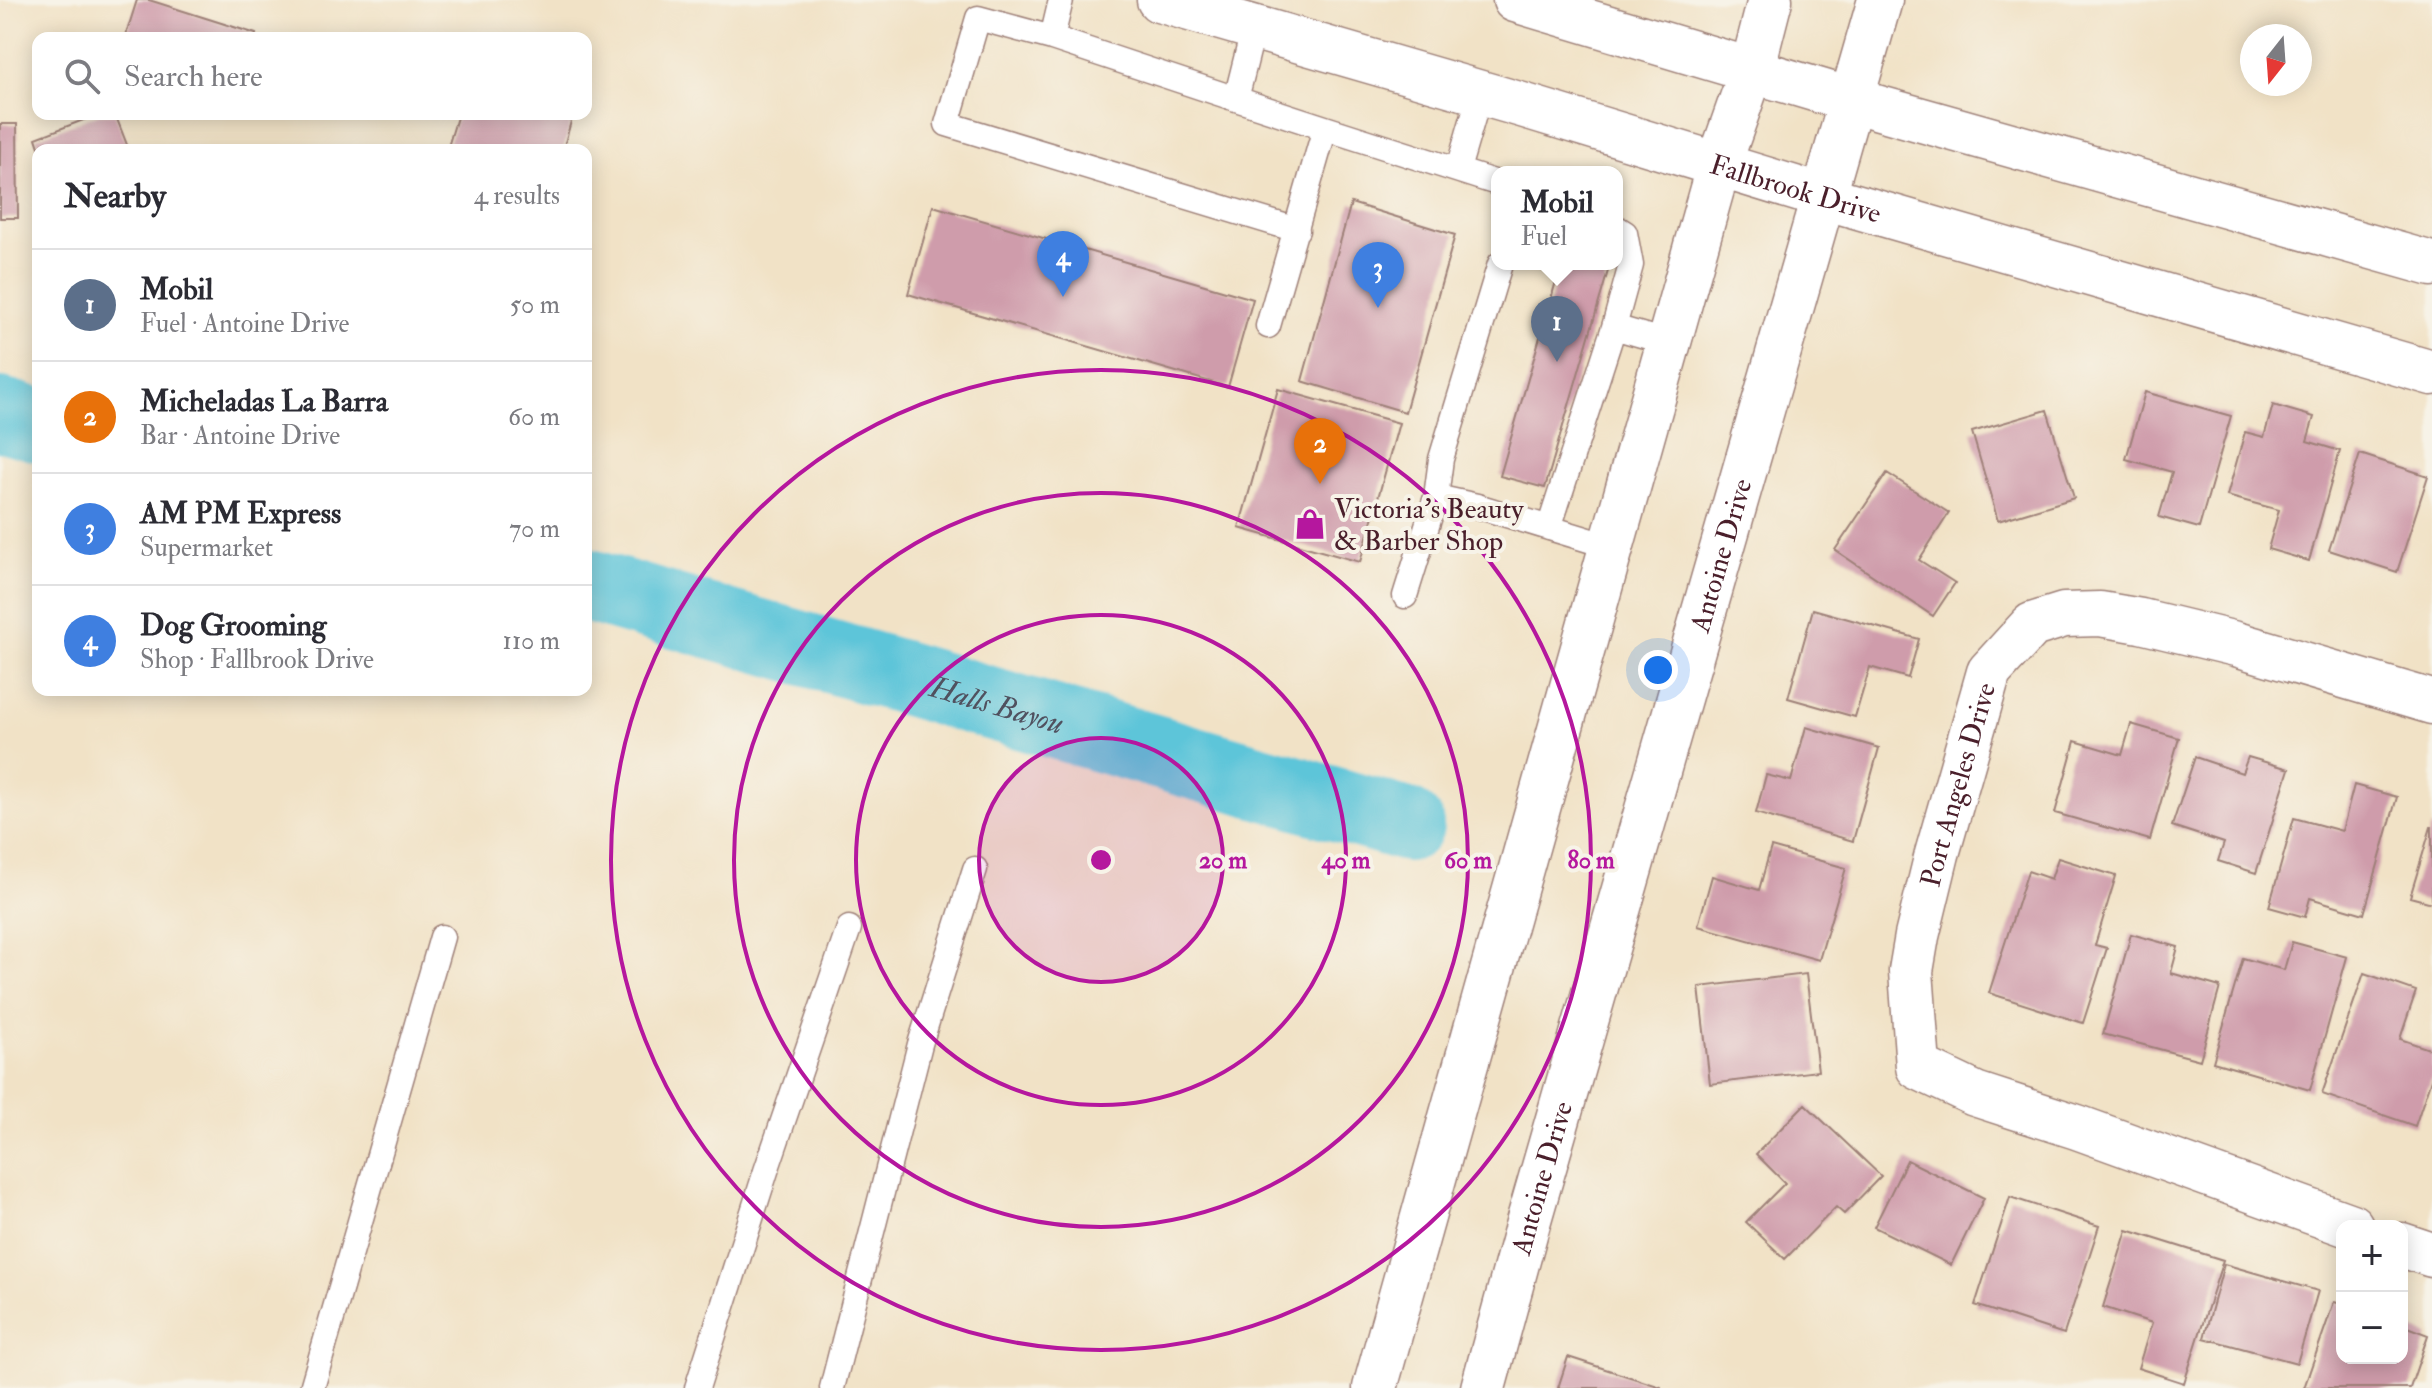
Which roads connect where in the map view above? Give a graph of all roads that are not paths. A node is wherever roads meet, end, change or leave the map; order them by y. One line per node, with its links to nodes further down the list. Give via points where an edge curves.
1 (1061, 0): 7 (lane)
2 (1159, 0): 6 (main road, Fallbrook Drive)
3 (1515, 0): 8 (main road)
4 (1770, 0): 8 (main road)
5 (1880, 0): 11 (main road, Antoine Drive)
6 (1254, 27): 9 (main road, Fallbrook Drive); 10 (lane)
7 (1052, 38): 10 (lane); 17 (lane, via 978,18 947,124)
8 (1752, 70): 11 (main road); 13 (main road)
9 (1480, 94): 13 (main road, Fallbrook Drive); 14 (lane)
10 (1236, 99): 12 (lane)
11 (1851, 100): 16 (main road, Antoine Drive); 19 (main road)
12 (1325, 128): 14 (lane); 17 (lane)
13 (1719, 164): 16 (main road, Fallbrook Drive); 23 (main road)
14 (1458, 169): 15 (lane)
15 (1491, 181)
16 (1824, 197): 24 (main road, Fallbrook Drive); 40 (main road, Antoine Drive)
17 (1297, 230): 21 (lane)
18 (1623, 232): 22 (lane, via 1631,265)
19 (2432, 264)
20 (1498, 270): 25 (lane, via 1441,459)
21 (1268, 326)
22 (1614, 327): 23 (lane); 26 (lane)
23 (1669, 343): 27 (main road)
24 (2432, 373)
25 (1436, 497): 26 (lane); 28 (lane)
26 (1549, 528): 27 (lane)
27 (1612, 547): 39 (main road)
28 (1405, 596)
29 (2432, 702): 33 (main road, Port Angeles Drive, via 2141,621 2064,615 2032,625 1989,672 1917,936 1911,971 1918,1067 1975,1094)
30 (975, 869): 38 (lane, via 920,1044)
31 (849, 928): 37 (lane)
32 (442, 937): 36 (lane)
33 (2336, 1221)
34 (2408, 1247): 35 (main road)
35 (2432, 1255)
36 (312, 1388)
37 (697, 1388)
38 (832, 1388)
39 (1375, 1388)
40 (1483, 1388)

